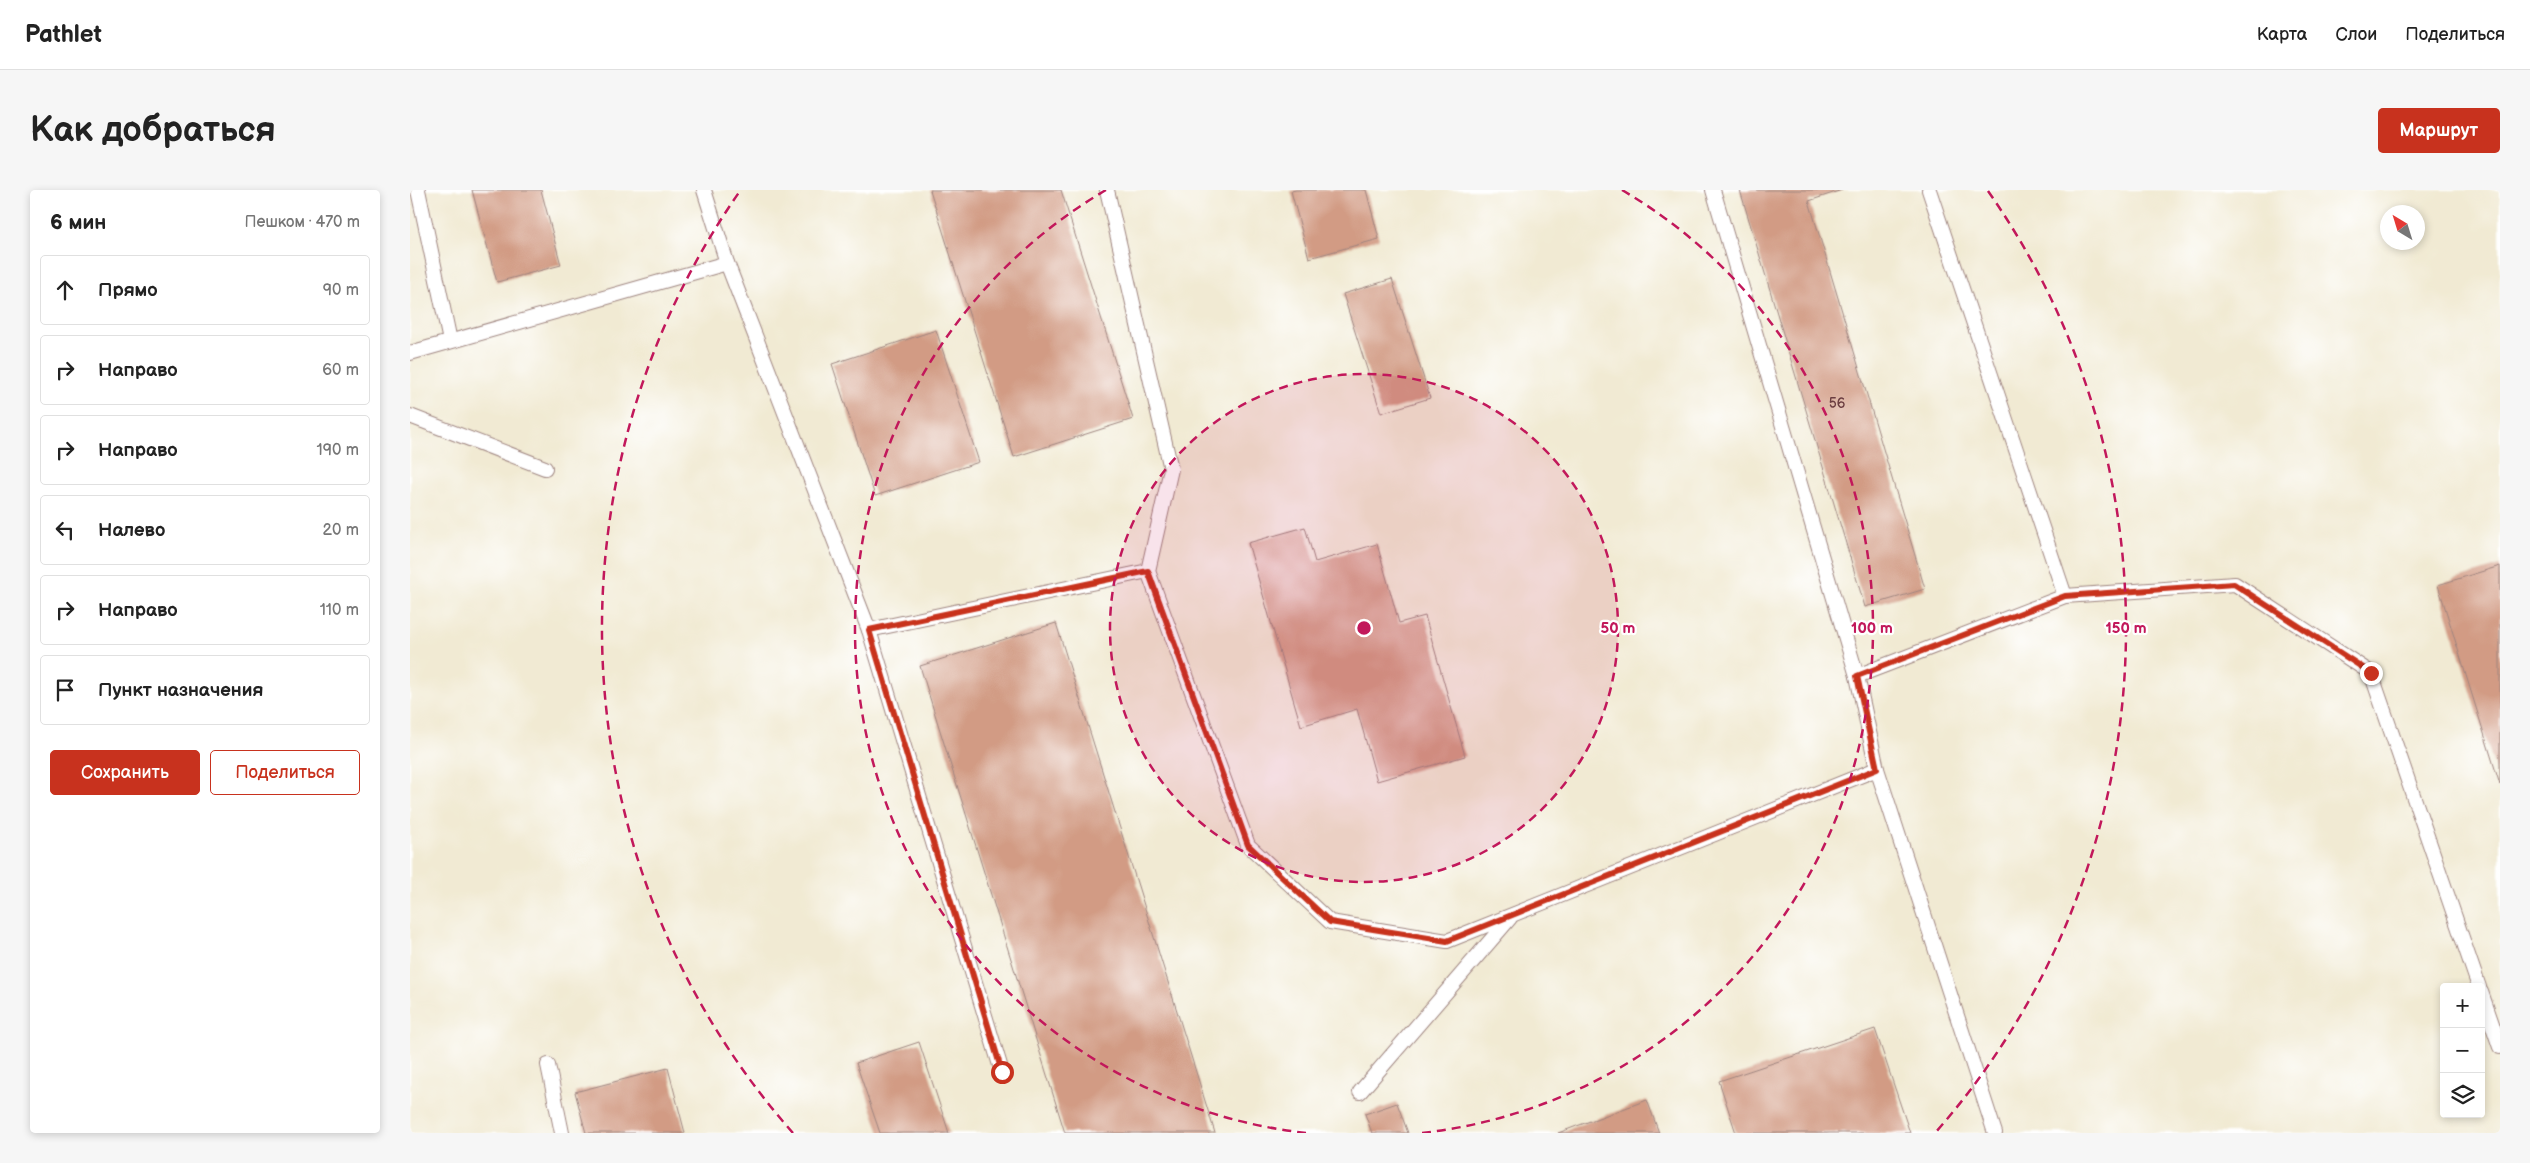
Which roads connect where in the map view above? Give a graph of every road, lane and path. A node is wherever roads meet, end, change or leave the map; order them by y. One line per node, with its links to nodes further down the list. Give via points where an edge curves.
1 (418, 190): 7 (lane)
2 (704, 190): 6 (lane)
3 (1107, 190): 11 (lane, via 1171,469)
4 (1713, 190): 14 (lane)
5 (1929, 190): 12 (lane)
6 (727, 263): 7 (lane); 13 (lane)
7 (450, 341): 8 (lane)
8 (410, 353)
9 (410, 416): 10 (lane)
10 (546, 468)
11 (1148, 571): 13 (lane); 16 (lane, via 1248,845 1330,922 1447,941)
12 (2065, 596): 14 (lane); 17 (lane, via 2234,584 2371,673)
13 (869, 630): 21 (lane)
14 (1857, 676): 15 (lane)
15 (1877, 769): 16 (lane); 24 (lane)
16 (1512, 916): 22 (lane)
17 (2478, 983)
18 (2485, 1004): 19 (lane)
19 (2500, 1047)
20 (548, 1065): 23 (lane)
21 (1002, 1072)
22 (1360, 1092)
23 (562, 1133)
24 (1995, 1133)

